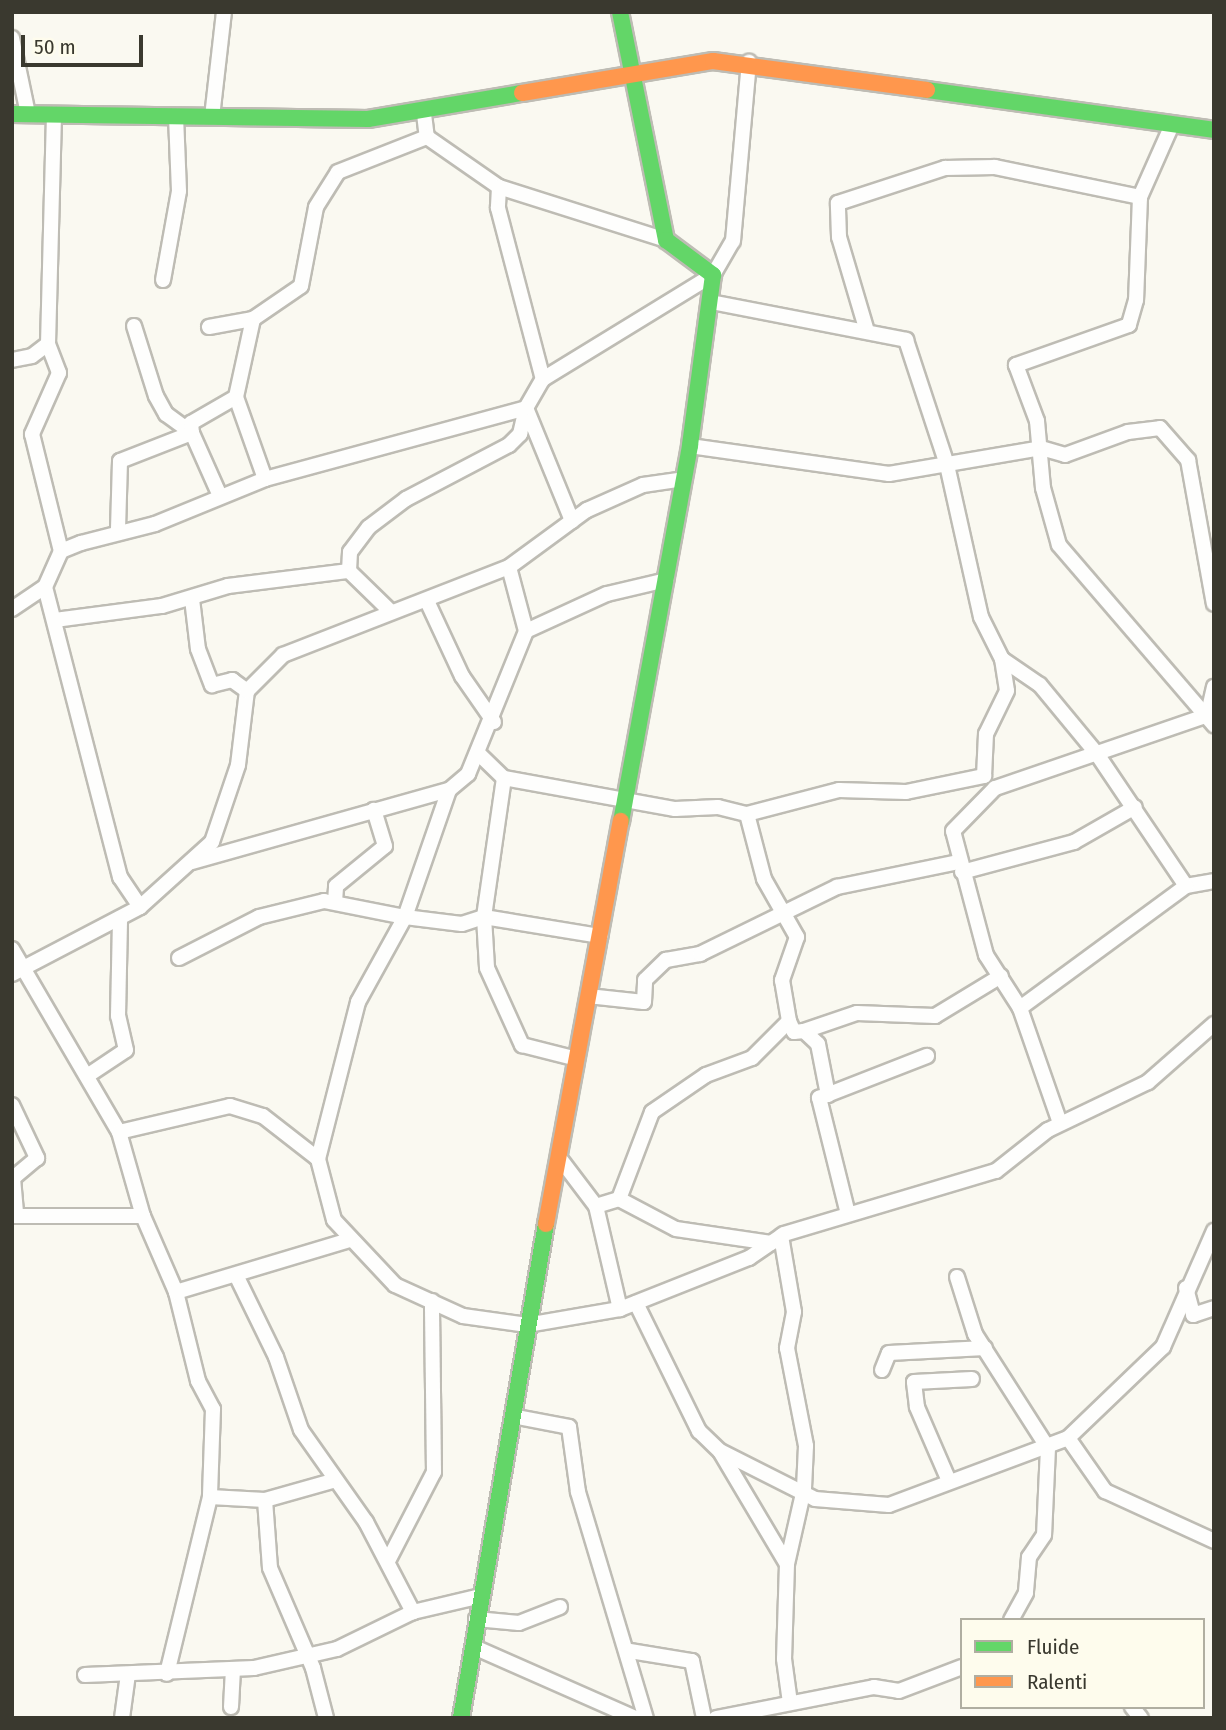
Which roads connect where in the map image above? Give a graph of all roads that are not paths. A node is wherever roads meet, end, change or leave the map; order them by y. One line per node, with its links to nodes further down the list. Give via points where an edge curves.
1 (224, 12): 10 (street)
2 (620, 12): 5 (street)
3 (12, 38): 6 (street)
4 (748, 62): 5 (street); 11 (street); 17 (street, via 733,241)
5 (631, 73): 7 (street); 16 (street)
6 (20, 114): 8 (street)
7 (424, 114): 10 (street); 13 (street)
8 (54, 115): 9 (street); 24 (street)
9 (176, 116): 10 (street); 18 (street, via 179,191)
10 (212, 117)
11 (1171, 127): 12 (street); 15 (street)
12 (1214, 130)
13 (427, 137): 14 (street); 20 (street, via 338,172 316,207 301,286)
14 (499, 187): 16 (street); 26 (street, via 498,208)
15 (1140, 197): 23 (street, via 996,167 946,168 838,204 839,237); 31 (street, via 1129,325 1016,365)
16 (666, 240): 17 (street)
17 (713, 275): 19 (street); 26 (street)
18 (163, 280)
19 (711, 302): 23 (street); 30 (street)
20 (253, 319): 22 (street); 27 (street)
21 (134, 326): 29 (street, via 166,414)
22 (209, 327)
23 (866, 328): 32 (street, via 906,340)
24 (48, 344): 25 (street, via 32,356); 38 (street, via 59,373 32,434)
25 (12, 359)
26 (543, 379): 28 (street)
27 (236, 397): 29 (street, via 191,424); 33 (street)
28 (526, 408): 33 (street); 36 (street); 40 (street, via 520,434 509,445 406,499 369,527 351,552)
29 (192, 433): 35 (street); 37 (street, via 120,461)
30 (690, 446): 32 (street, via 889,474); 34 (street)
31 (1041, 448): 32 (street); 45 (street, via 1065,454 1128,432 1160,428 1188,460); 53 (street, via 1043,488 1059,545)
32 (947, 465): 50 (street, via 981,617)
33 (265, 479): 35 (street)
34 (684, 479): 36 (street, via 643,485); 41 (street)
35 (220, 496): 37 (street, via 155,524)
36 (572, 521): 39 (street)
37 (118, 529): 38 (street)
38 (61, 551): 42 (street)
39 (509, 567): 44 (street); 49 (street)
40 (349, 571): 43 (street, via 228,586); 47 (street)
41 (666, 580): 49 (street, via 607,594); 61 (street)
42 (45, 587): 46 (street); 48 (street)
43 (191, 599): 48 (street); 52 (street, via 212,685 232,680)
44 (426, 601): 47 (street); 54 (street, via 462,676)
45 (1214, 604)
46 (12, 609)
47 (390, 610): 52 (street, via 283,655)
48 (55, 620): 70 (street, via 120,877)
49 (526, 631): 54 (street)
50 (1002, 659): 55 (street, via 1040,685); 57 (street, via 1007,691 986,734)
51 (1214, 687): 53 (street)
52 (247, 691): 65 (street, via 228,797 212,842)
53 (1212, 717): 55 (street)
54 (494, 722): 56 (street)
55 (1097, 754): 59 (street); 62 (street)
56 (480, 755): 58 (street); 60 (street)
57 (984, 775): 59 (street); 64 (street, via 906,792 839,790)
58 (504, 778): 61 (street); 74 (street)
59 (995, 788): 66 (street, via 953,831)
60 (449, 790): 63 (street); 72 (street)
61 (626, 795): 64 (street, via 675,809 718,807); 75 (street)
62 (1135, 807): 66 (street, via 1074,842); 68 (street)
63 (374, 810): 65 (street); 69 (street, via 385,846 336,886)
64 (747, 814): 71 (street, via 764,879)
65 (192, 862): 70 (street)
66 (960, 867): 71 (street, via 836,887); 79 (street, via 986,956)
67 (1214, 881): 68 (street)
68 (1186, 886): 81 (street)
69 (335, 902): 72 (street); 77 (street, via 259,917)
70 (140, 907): 73 (street)
71 (784, 908): 80 (street, via 700,954 666,960 645,980 644,1002); 82 (street, via 797,937 782,980)
72 (405, 917): 74 (street, via 462,924); 93 (street, via 358,1003)
73 (120, 918): 78 (street); 87 (street, via 118,1016 126,1050)
74 (485, 918): 75 (street); 86 (street, via 487,968 522,1045)
75 (600, 936): 80 (street)
76 (12, 949): 78 (street)
77 (179, 958)
78 (18, 971): 87 (street)
79 (1001, 976): 81 (street); 84 (street, via 935,1016 857,1013)
80 (589, 996): 86 (street)
81 (1020, 1008): 90 (street)
82 (789, 1021): 84 (street, via 794,1032); 94 (street, via 752,1058 706,1075 652,1112)
83 (1214, 1024): 90 (street, via 1147,1082)
84 (804, 1031): 88 (street, via 818,1044)
85 (927, 1056): 88 (street)
86 (577, 1059): 92 (street)
87 (90, 1074): 91 (street)
88 (828, 1095): 96 (street, via 818,1098)
89 (12, 1105): 97 (street, via 37,1158 13,1178)
90 (1059, 1124): 96 (street, via 996,1171)
91 (119, 1132): 93 (street, via 230,1106 263,1116); 98 (street)
92 (558, 1156): 95 (street); 110 (street)
93 (318, 1159): 101 (street, via 334,1220)
94 (619, 1199): 95 (street); 100 (street, via 677,1229)
95 (596, 1206): 109 (street)
96 (848, 1214): 100 (street)
97 (14, 1216): 98 (street)
98 (143, 1216): 105 (street)
99 (1214, 1231): 104 (street)
100 (776, 1239): 107 (street, via 749,1258); 120 (street, via 794,1312 788,1348 804,1421)
101 (349, 1240): 102 (street); 106 (street, via 395,1285)
102 (236, 1275): 105 (street); 118 (street, via 276,1357 301,1430)
103 (957, 1277): 111 (street)
104 (1186, 1288): 108 (street, via 1194,1315); 115 (street, via 1148,1366)
105 (176, 1292): 121 (street, via 198,1381 214,1409)
106 (432, 1301): 110 (street, via 463,1315); 124 (street, via 434,1472)
107 (636, 1303): 109 (street); 117 (street, via 699,1431)
108 (1214, 1308)
109 (620, 1309): 110 (street)
110 (527, 1325): 114 (street)
111 (985, 1348): 112 (street, via 889,1353); 116 (street)
112 (882, 1370)
113 (972, 1379): 119 (street, via 914,1382 916,1407)
114 (512, 1416): 126 (street); 132 (street, via 569,1427 578,1492)
115 (1068, 1438): 116 (street); 123 (street, via 1105,1491)
116 (1048, 1448): 119 (street); 129 (street, via 1044,1535 1029,1557)
117 (720, 1451): 120 (street); 125 (street)
118 (332, 1481): 122 (street); 124 (street)
119 (950, 1481): 120 (street, via 890,1505 815,1500)
120 (804, 1489): 125 (street)
121 (210, 1497): 122 (street); 137 (street)
122 (265, 1500): 133 (street, via 271,1568)
123 (1214, 1541)
124 (388, 1561): 128 (street)
125 (787, 1564): 139 (street, via 784,1659)
126 (477, 1597): 128 (street); 130 (street)
127 (560, 1607): 130 (street, via 519,1623)
128 (413, 1612): 133 (street, via 337,1649)
129 (1018, 1618)
130 (476, 1619): 131 (street)
131 (474, 1647): 144 (street); 145 (street)
132 (630, 1651): 146 (street); 147 (street, via 692,1661)
133 (306, 1654): 135 (street); 143 (street)
134 (960, 1668): 139 (street, via 899,1691 874,1686)
135 (233, 1671): 137 (street); 140 (street)
136 (128, 1674): 137 (street); 138 (street); 142 (street)
137 (167, 1674)
138 (85, 1675)
139 (790, 1703): 141 (street)
140 (231, 1707)
141 (768, 1713): 148 (street)
142 (122, 1718)
143 (326, 1718)
144 (461, 1718)
145 (635, 1718)
146 (646, 1718)
147 (704, 1718)
148 (716, 1718)

